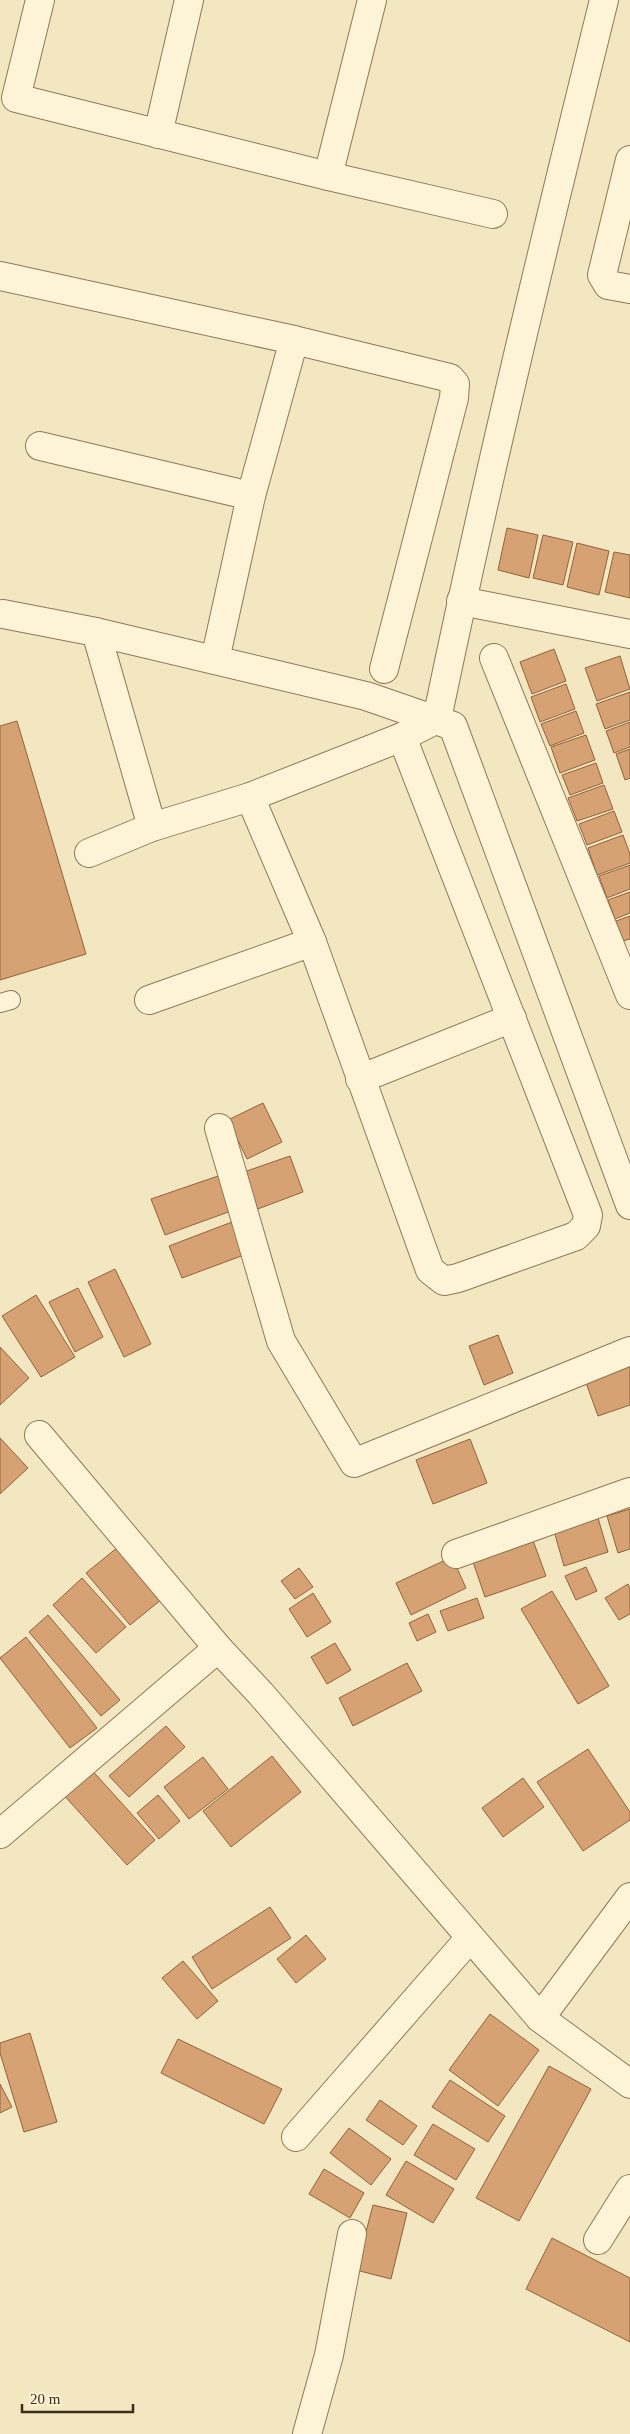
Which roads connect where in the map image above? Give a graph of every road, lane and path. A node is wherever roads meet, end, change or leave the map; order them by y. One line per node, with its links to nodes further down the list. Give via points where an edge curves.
1 (40, 0): 5 (street)
2 (189, 0): 6 (street)
3 (372, 0): 8 (street)
4 (604, 0): 15 (street)
5 (8, 96): 6 (street)
6 (158, 134): 8 (street)
7 (630, 160): 11 (street, via 602,276 608,285)
8 (328, 176): 9 (street)
9 (493, 214)
10 (0, 276): 12 (street)
11 (630, 289)
12 (294, 340): 14 (street); 21 (street, via 437,373 450,378 455,384)
13 (40, 446): 14 (street)
14 (251, 496): 20 (street)
15 (462, 601): 18 (street); 22 (street)
16 (3, 614): 17 (street)
17 (96, 632): 20 (street); 25 (street)
18 (630, 634)
19 (494, 658): 28 (street)
20 (215, 660): 22 (street, via 366,696)
21 (384, 669)
22 (437, 718): 23 (street); 33 (street, via 452,726)
23 (402, 737): 24 (street); 30 (street)
24 (250, 797): 25 (street); 27 (street)
25 (152, 827): 26 (street)
26 (89, 853)
27 (312, 942): 29 (street); 31 (street)
28 (630, 996)
29 (149, 1000)
30 (512, 1018): 31 (street); 31 (street, via 588,1215 586,1226 576,1236 444,1281 430,1270)
31 (360, 1079)
32 (219, 1128): 34 (street, via 281,1341 354,1463)
33 (630, 1205)
34 (630, 1351)
35 (39, 1435): 38 (street)
36 (630, 1492): 37 (street)
37 (456, 1554)
38 (218, 1648): 39 (street); 41 (street)
39 (0, 1834)
40 (630, 1897): 42 (street)
41 (469, 1938): 42 (street); 44 (street)
42 (540, 2018): 43 (street)
43 (630, 2084)
44 (296, 2137)
45 (630, 2189): 47 (street)
46 (352, 2234): 48 (street, via 329,2355)
47 (598, 2240)
48 (307, 2434)

